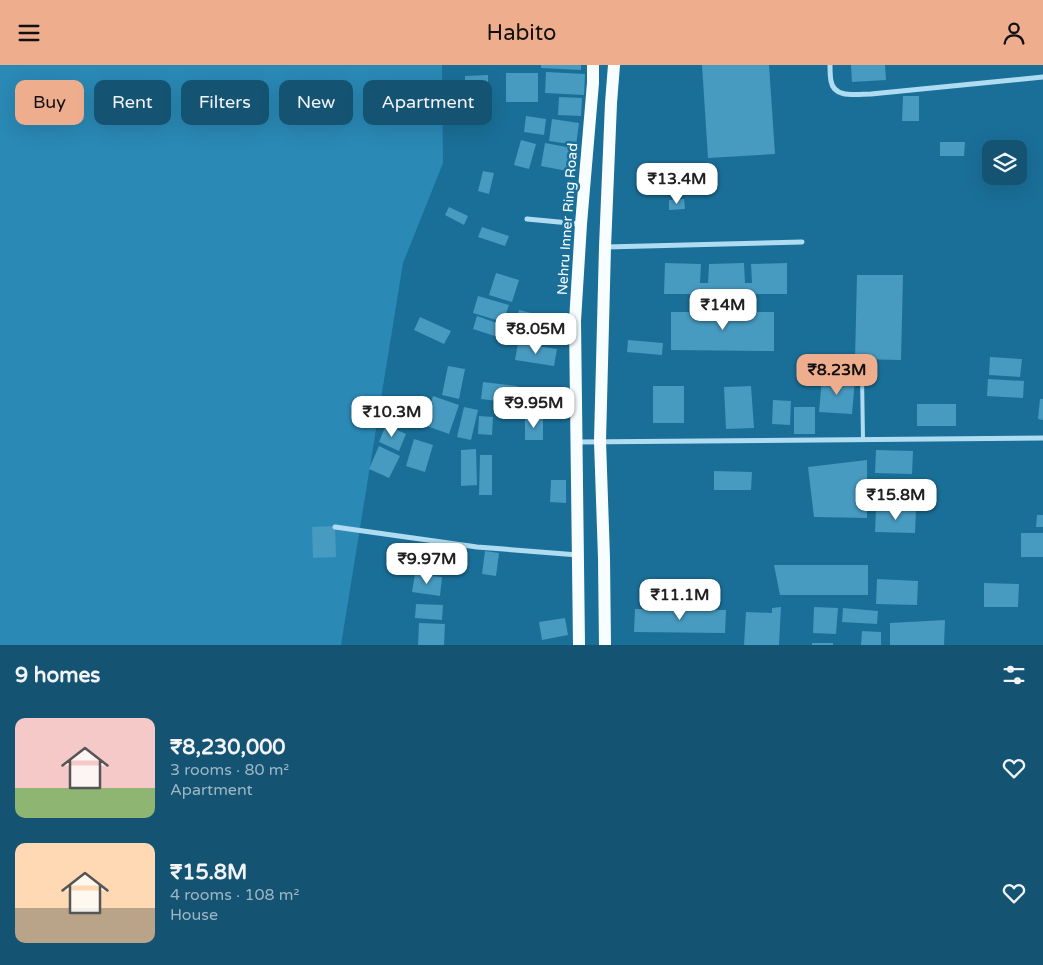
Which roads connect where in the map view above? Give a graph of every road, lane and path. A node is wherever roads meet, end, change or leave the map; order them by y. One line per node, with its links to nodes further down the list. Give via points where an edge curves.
1 (593, 65): 6 (main road, Nehru Inner Ring Road)
2 (614, 65): 8 (main road)
3 (830, 65): 4 (street, via 831,83 835,91 844,95)
4 (1043, 77)
5 (527, 219): 6 (street)
6 (581, 224): 13 (main road, Nehru Inner Ring Road, via 575,321)
7 (802, 242): 8 (street)
8 (605, 247): 12 (main road)
9 (862, 375): 11 (lane)
10 (1043, 438): 11 (street)
11 (863, 439): 12 (street)
12 (600, 441): 13 (street); 17 (main road)
13 (577, 442): 15 (main road, Nehru Inner Ring Road)
14 (335, 527): 15 (street, via 477,547)
15 (578, 555): 16 (main road, Nehru Inner Ring Road)
16 (579, 645)
17 (605, 645)

